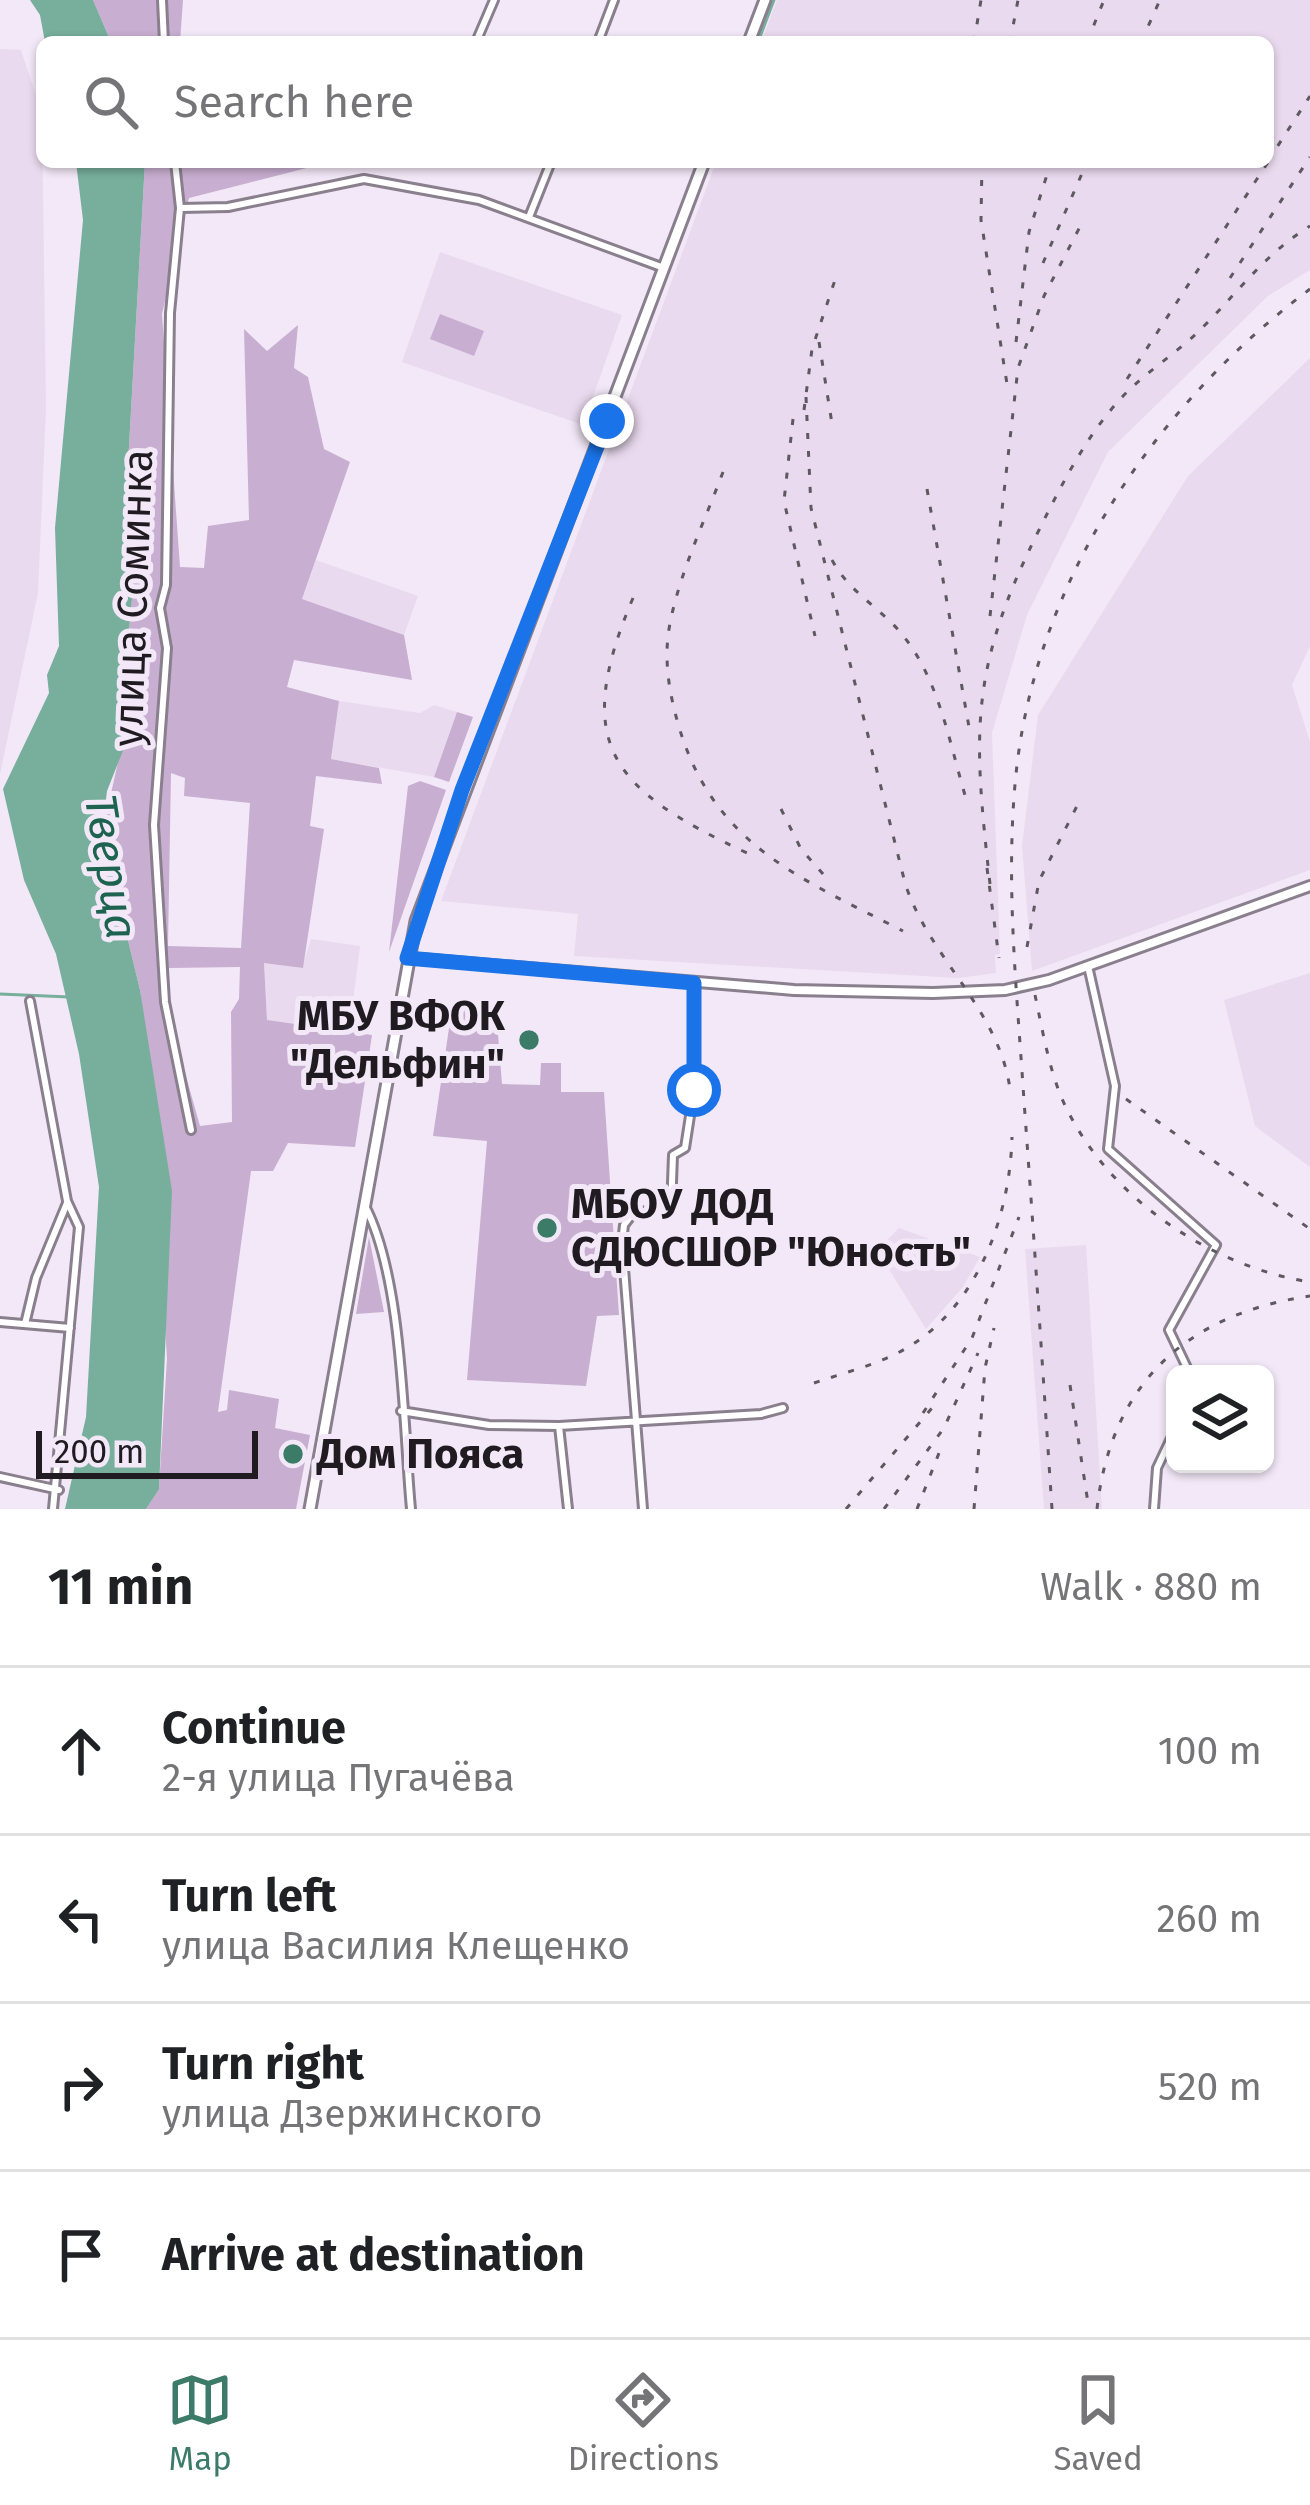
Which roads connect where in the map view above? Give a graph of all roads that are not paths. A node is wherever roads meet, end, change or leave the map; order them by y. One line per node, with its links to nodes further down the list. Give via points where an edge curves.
1 (162, 0): 5 (street)
2 (494, 0): 6 (street)
3 (614, 0): 7 (street)
4 (764, 0): 8 (main road)
5 (164, 36)
6 (479, 36)
7 (600, 36)
8 (751, 36)
9 (176, 168): 12 (street, улица Соминка)
10 (549, 168): 13 (street)
11 (702, 168): 14 (main road)
12 (180, 208): 13 (street, via 228,207 364,178); 20 (street, улица Соминка, via 154,825 165,1002)
13 (529, 217): 14 (street)
14 (664, 268): 16 (main road, via 462,790)
15 (1310, 886): 17 (street)
16 (407, 958): 18 (street); 22 (main road)
17 (1088, 966): 18 (street, via 1016,988 932,993); 26 (street, via 1115,1086 1108,1149 1216,1244 1169,1330)
18 (694, 983): 29 (street, via 694,1090 685,1148 673,1155 671,1210 634,1213 624,1225)
19 (30, 1001): 21 (street)
20 (190, 1130)
21 (67, 1201): 24 (street); 25 (street, via 79,1227)
22 (363, 1203): 28 (street, via 382,1251); 35 (main road)
23 (0, 1322): 24 (street)
24 (25, 1324): 25 (street)
25 (70, 1328): 33 (street)
26 (1186, 1365)
27 (783, 1408): 29 (street)
28 (401, 1411): 30 (street); 36 (street)
29 (634, 1419): 30 (street); 38 (street)
30 (560, 1426): 37 (street)
31 (1166, 1449): 39 (street)
32 (0, 1477): 33 (street)
33 (59, 1490): 34 (street)
34 (53, 1509)
35 (310, 1509)
36 (411, 1509)
37 (568, 1509)
38 (643, 1509)
39 (1154, 1509)

